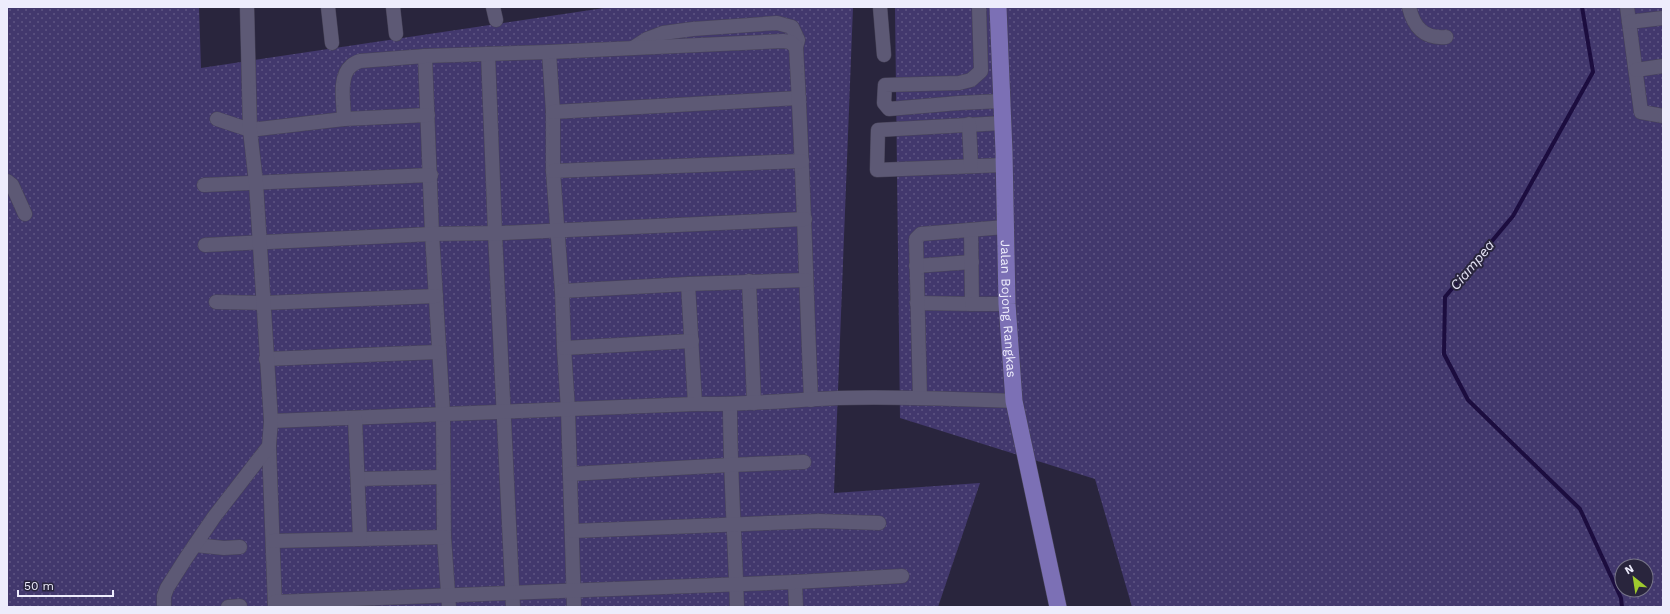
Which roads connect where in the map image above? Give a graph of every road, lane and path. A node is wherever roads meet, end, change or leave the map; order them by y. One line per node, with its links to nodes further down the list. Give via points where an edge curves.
1 (247, 7): 29 (street)
2 (328, 7): 13 (street)
3 (393, 7): 11 (street)
4 (880, 7): 17 (street)
5 (979, 7): 21 (street, via 981,71 971,80 959,83 885,85 884,103 889,108)
6 (998, 7): 21 (main road, Jalan Bojong Rangkas)
7 (1409, 7): 12 (street, via 1416,26 1428,35)
8 (1627, 7): 10 (street)
9 (1663, 18): 10 (street)
10 (1629, 22): 19 (street)
11 (396, 34)
12 (1446, 37)
13 (332, 43)
14 (549, 52): 15 (street); 20 (street, via 790,42 796,47); 22 (street)
15 (488, 54): 16 (street); 43 (street)
16 (425, 56): 23 (street); 26 (street, via 360,61 351,66 344,83)
17 (884, 56)
18 (1663, 66): 19 (street)
19 (1636, 70): 24 (street, via 1641,112)
20 (799, 98): 22 (street); 30 (street)
21 (1002, 101): 27 (main road, Jalan Bojong Rangkas)
22 (553, 112): 33 (street)
23 (428, 115): 26 (street); 34 (street)
24 (1663, 116)
25 (217, 119): 29 (street)
26 (344, 119): 29 (street)
27 (1003, 122): 28 (street); 31 (main road, Jalan Bojong Rangkas)
28 (968, 124): 32 (street); 32 (street, via 878,130 877,170)
29 (250, 130): 36 (street)
30 (802, 162): 33 (street); 39 (street)
31 (1004, 165): 32 (street); 40 (main road, Jalan Bojong Rangkas)
32 (971, 166)
33 (554, 171): 41 (street)
34 (431, 175): 36 (street); 44 (street)
35 (7, 181): 38 (street, via 12,185)
36 (256, 183): 37 (street); 45 (street)
37 (204, 185)
38 (26, 214)
39 (805, 219): 41 (street); 49 (street)
40 (1005, 227): 42 (street); 58 (main road, Jalan Bojong Rangkas)
41 (558, 230): 43 (street); 52 (street)
42 (971, 230): 47 (street); 48 (street, via 921,234 916,239)
43 (495, 233): 44 (street); 70 (street)
44 (432, 234): 45 (street); 53 (street)
45 (260, 243): 46 (street); 55 (street)
46 (205, 245)
47 (972, 262): 48 (street); 57 (street)
48 (916, 266): 56 (street)
49 (806, 280): 50 (street); 64 (street)
50 (749, 281): 51 (street); 66 (street)
51 (688, 284): 52 (street); 59 (street)
52 (562, 291): 60 (street)
53 (436, 296): 55 (street); 61 (street)
54 (216, 302): 55 (street)
55 (263, 303): 62 (street)
56 (917, 303): 57 (street); 63 (street)
57 (972, 304): 58 (street)
58 (1007, 304): 65 (main road, Jalan Bojong Rangkas)
59 (692, 341): 60 (street); 67 (street)
60 (564, 348): 69 (street)
61 (438, 352): 62 (street); 71 (street)
62 (266, 359): 73 (street)
63 (920, 398): 64 (street); 65 (street)
64 (811, 400): 66 (street)
65 (1014, 401): 101 (main road, Jalan Bojong Rangkas)
66 (754, 403): 68 (street)
67 (695, 404): 68 (street); 69 (street)
68 (730, 405): 76 (street)
69 (568, 410): 70 (street); 77 (street)
70 (503, 412): 71 (street); 92 (street)
71 (442, 413): 72 (street); 78 (street)
72 (355, 418): 73 (street); 79 (street)
73 (271, 421): 74 (street)
74 (269, 446): 85 (street); 86 (street)
75 (804, 462): 76 (street)
76 (730, 465): 77 (street); 81 (street)
77 (570, 474): 82 (street)
78 (443, 477): 79 (street); 83 (street)
79 (358, 479): 84 (street)
80 (879, 523): 81 (street, via 819,521)
81 (734, 525): 82 (street); 90 (street)
82 (572, 531): 91 (street)
83 (444, 537): 84 (street); 93 (street)
84 (360, 539): 85 (street)
85 (273, 541): 94 (street)
86 (194, 545): 87 (street); 96 (street, via 167,588)
87 (240, 547)
88 (902, 576): 89 (street)
89 (795, 582): 90 (street); 100 (street)
90 (736, 584): 91 (street); 99 (street)
91 (573, 590): 92 (street); 98 (street)
92 (513, 600): 93 (street)
93 (449, 602): 94 (street)
94 (275, 605)
95 (240, 606): 97 (street)
96 (164, 607)
97 (228, 607)
98 (574, 607)
99 (737, 607)
100 (796, 607)
101 (1058, 607)

